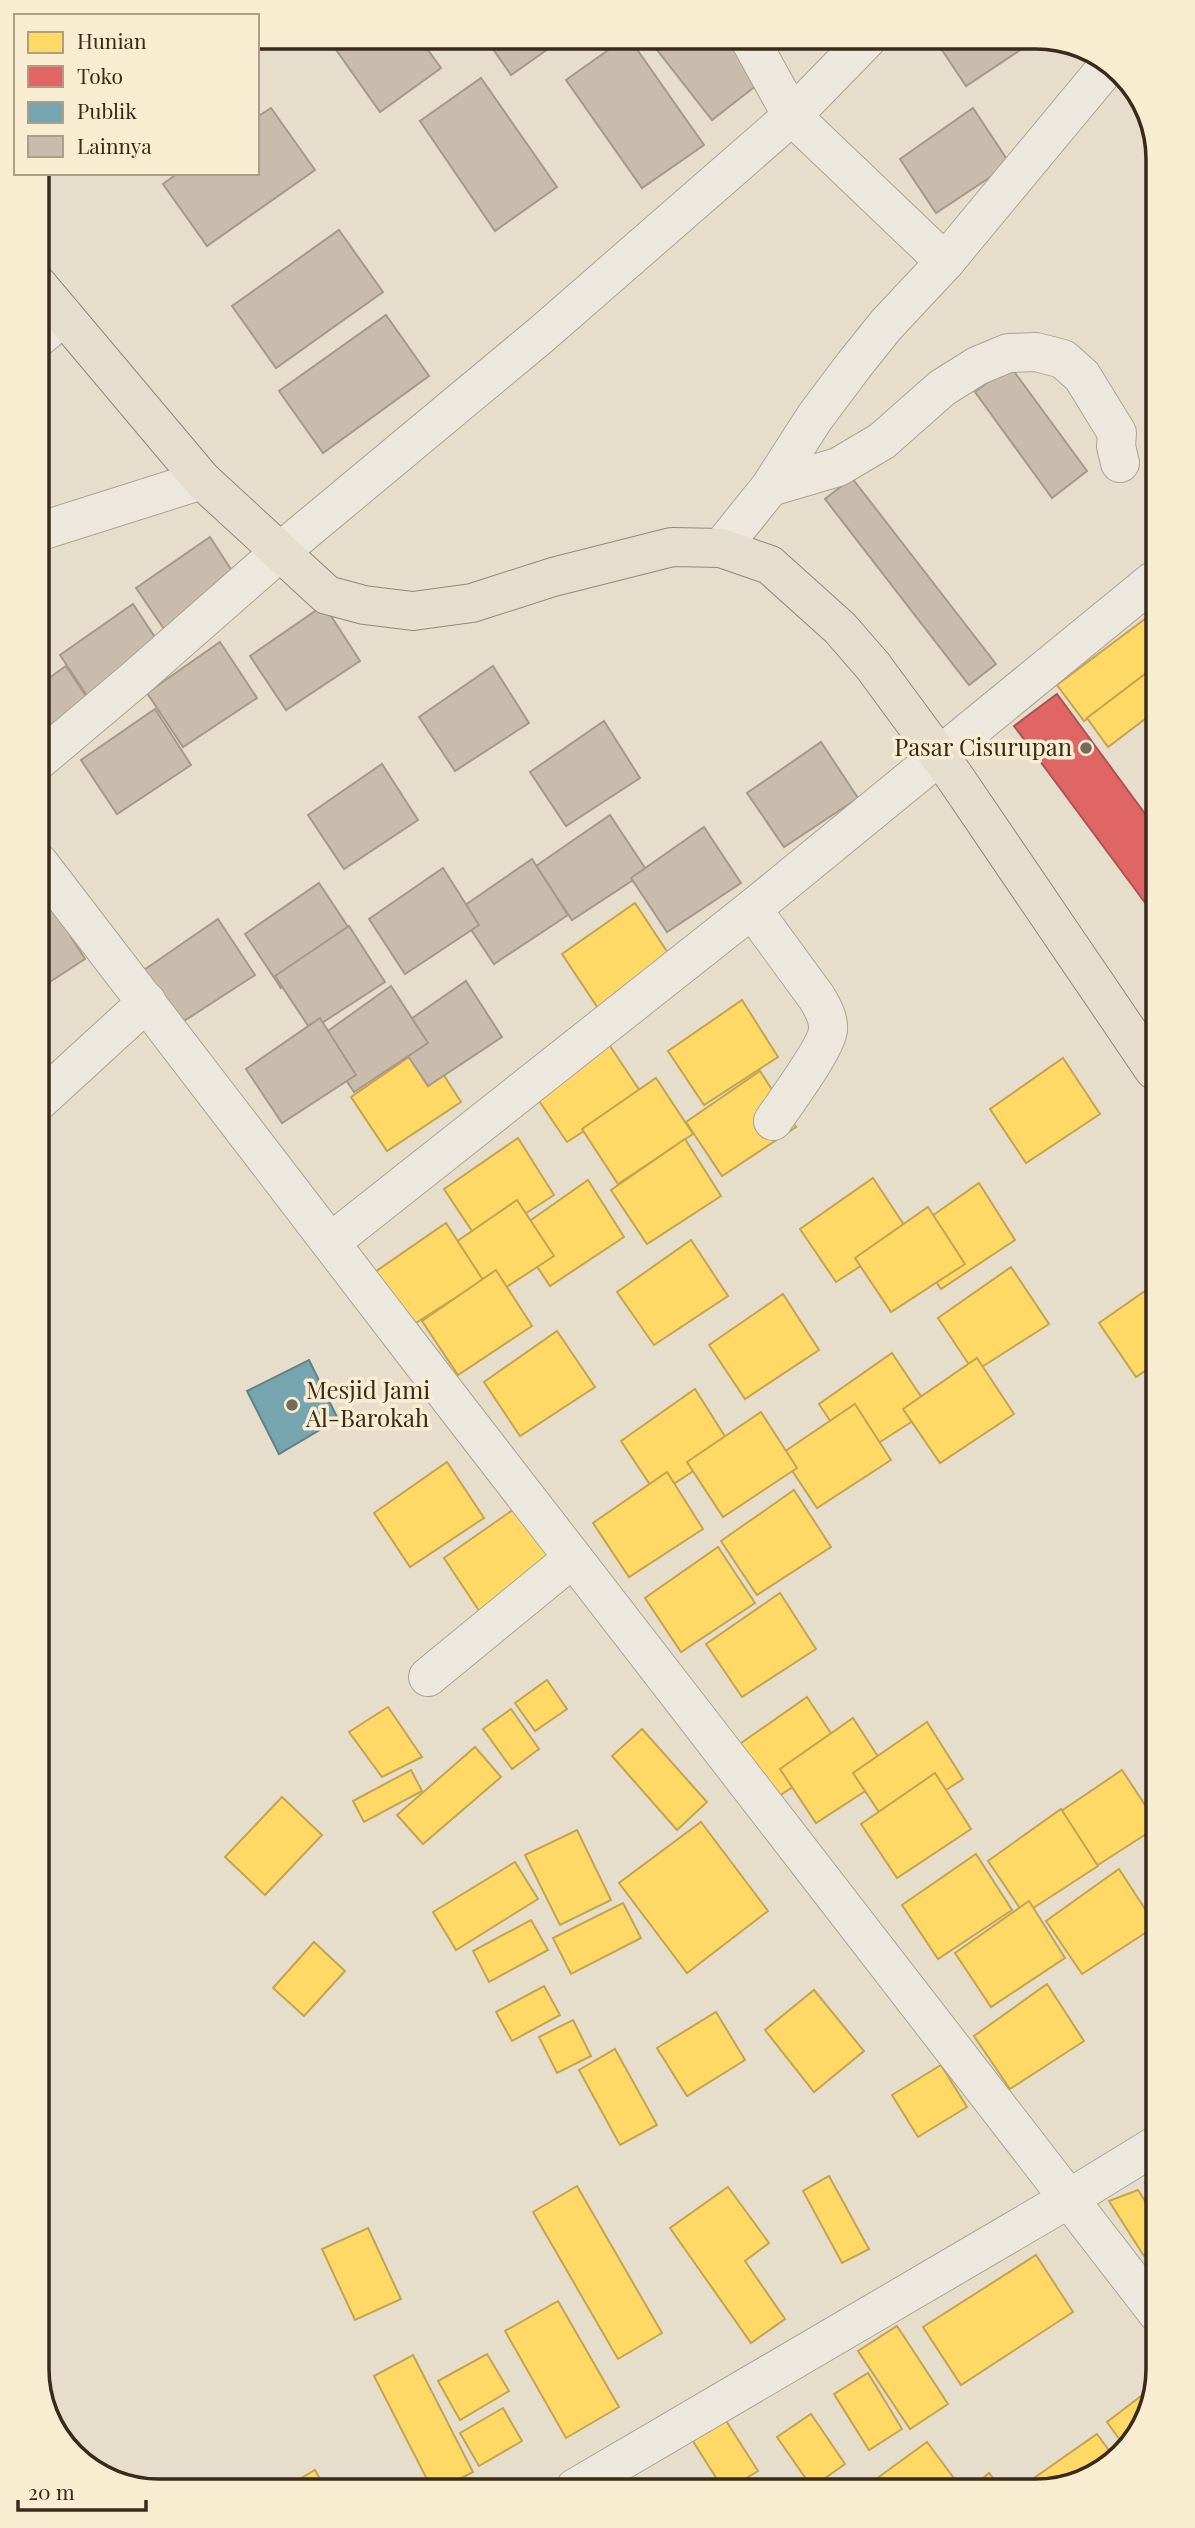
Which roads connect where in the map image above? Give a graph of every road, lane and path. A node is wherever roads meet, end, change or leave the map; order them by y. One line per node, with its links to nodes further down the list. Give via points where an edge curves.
1 (755, 49): 4 (street)
2 (857, 49): 4 (street)
3 (1103, 72): 5 (street)
4 (792, 116): 5 (street); 12 (street, via 542,334)
5 (945, 262): 9 (street, via 854,365)
6 (51, 327): 8 (main road)
7 (1119, 463): 9 (street, via 1117,433 1082,376 1063,359 1036,352 1008,353 942,387 882,441 838,467)
8 (202, 480): 10 (street); 12 (main road)
9 (771, 487): 11 (street)
10 (49, 528)
11 (721, 548): 12 (main road, via 673,547 472,603 413,611 327,595); 15 (main road, via 770,565 840,628)
12 (281, 551): 14 (street)
13 (1146, 586): 15 (street)
14 (49, 752)
15 (940, 757): 17 (street); 19 (main road)
16 (49, 876): 18 (street)
17 (752, 909): 21 (street, via 817,998 828,1028 823,1044); 22 (street)
18 (147, 1002): 20 (street); 22 (street)
19 (1146, 1058)
20 (49, 1092)
21 (773, 1121)
22 (331, 1242): 23 (street)
23 (573, 1559): 24 (street); 26 (street)
24 (428, 1677)
25 (1146, 2151): 26 (street)
26 (1070, 2198): 27 (street); 28 (street)
27 (1146, 2298)
28 (590, 2479)

